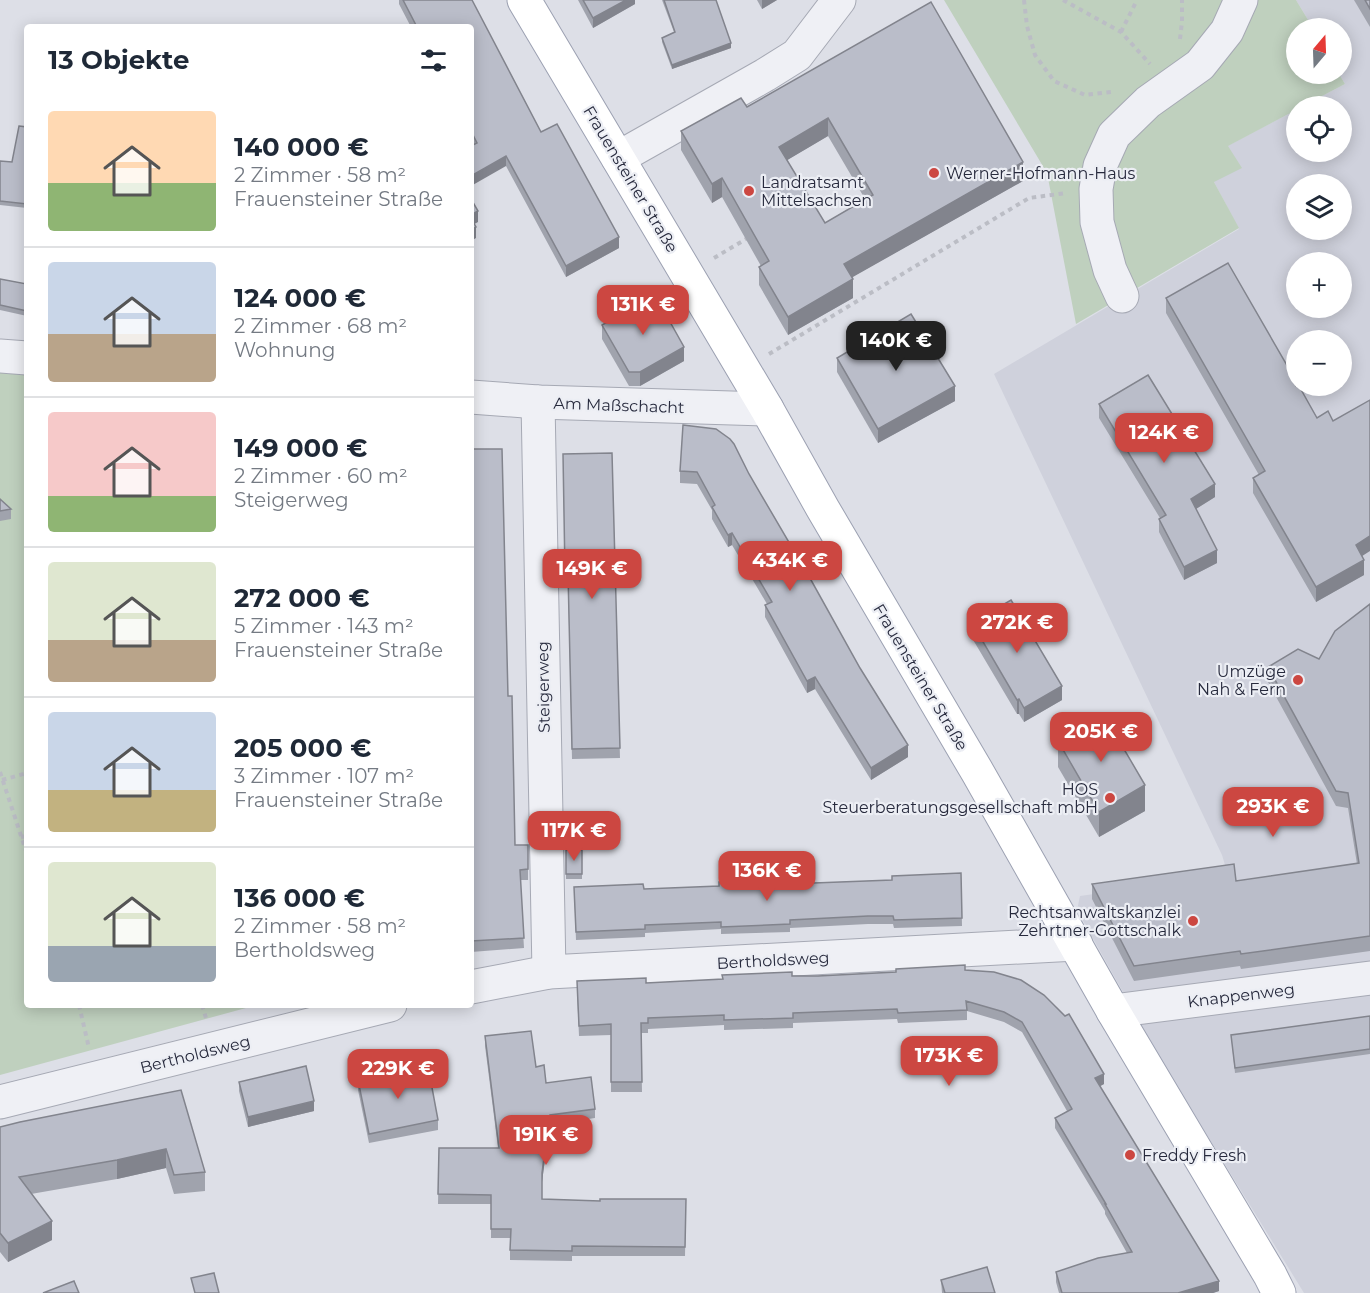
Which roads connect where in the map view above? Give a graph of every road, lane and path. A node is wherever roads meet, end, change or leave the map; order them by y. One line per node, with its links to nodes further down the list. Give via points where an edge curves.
1 (524, 0): 12 (main road, Frauensteiner Straße)
2 (839, 0): 12 (street, via 797,55)
3 (1024, 0): 11 (path, via 1035,55 1054,81 1085,95)
4 (1063, 0): 8 (path)
5 (1137, 0): 8 (path)
6 (1182, 0): 9 (path)
7 (1242, 0): 10 (street, via 1227,32 1200,65)
8 (1120, 32): 10 (path)
9 (1179, 43)
10 (1170, 87): 13 (street, via 1114,135 1100,166)
11 (1120, 91)
12 (618, 158): 15 (main road, Frauensteiner Straße)
13 (1096, 189): 16 (street, via 1097,222 1110,270); 19 (path, via 1029,198)
14 (746, 239): 15 (path)
15 (687, 273): 19 (main road, Frauensteiner Straße)
16 (1122, 296)
17 (0, 356): 18 (street)
18 (24, 358)
19 (744, 370): 22 (main road, Frauensteiner Straße)
20 (474, 397): 21 (street, Am Maßschacht)
21 (537, 402): 22 (street, Am Maßschacht); 30 (street, Steigerweg)
22 (767, 409): 29 (main road, Frauensteiner Straße)
23 (0, 772): 25 (path)
24 (24, 774): 25 (path)
25 (2, 780): 27 (path)
26 (24, 836): 27 (path)
27 (21, 837): 28 (path)
28 (24, 846)
29 (1076, 944): 30 (street, Bertholdsweg); 36 (main road, Frauensteiner Straße)
30 (549, 972): 32 (street, Bertholdsweg)
31 (1370, 978): 36 (street, Knappenweg)
32 (474, 986)
33 (80, 1008): 38 (path)
34 (203, 1008): 37 (path)
35 (378, 1008): 38 (street, Bertholdsweg)
36 (1113, 1011): 40 (main road, Frauensteiner Straße)
37 (206, 1019)
38 (96, 1078): 39 (street, Bertholdsweg)
39 (0, 1102)
40 (1279, 1293)

